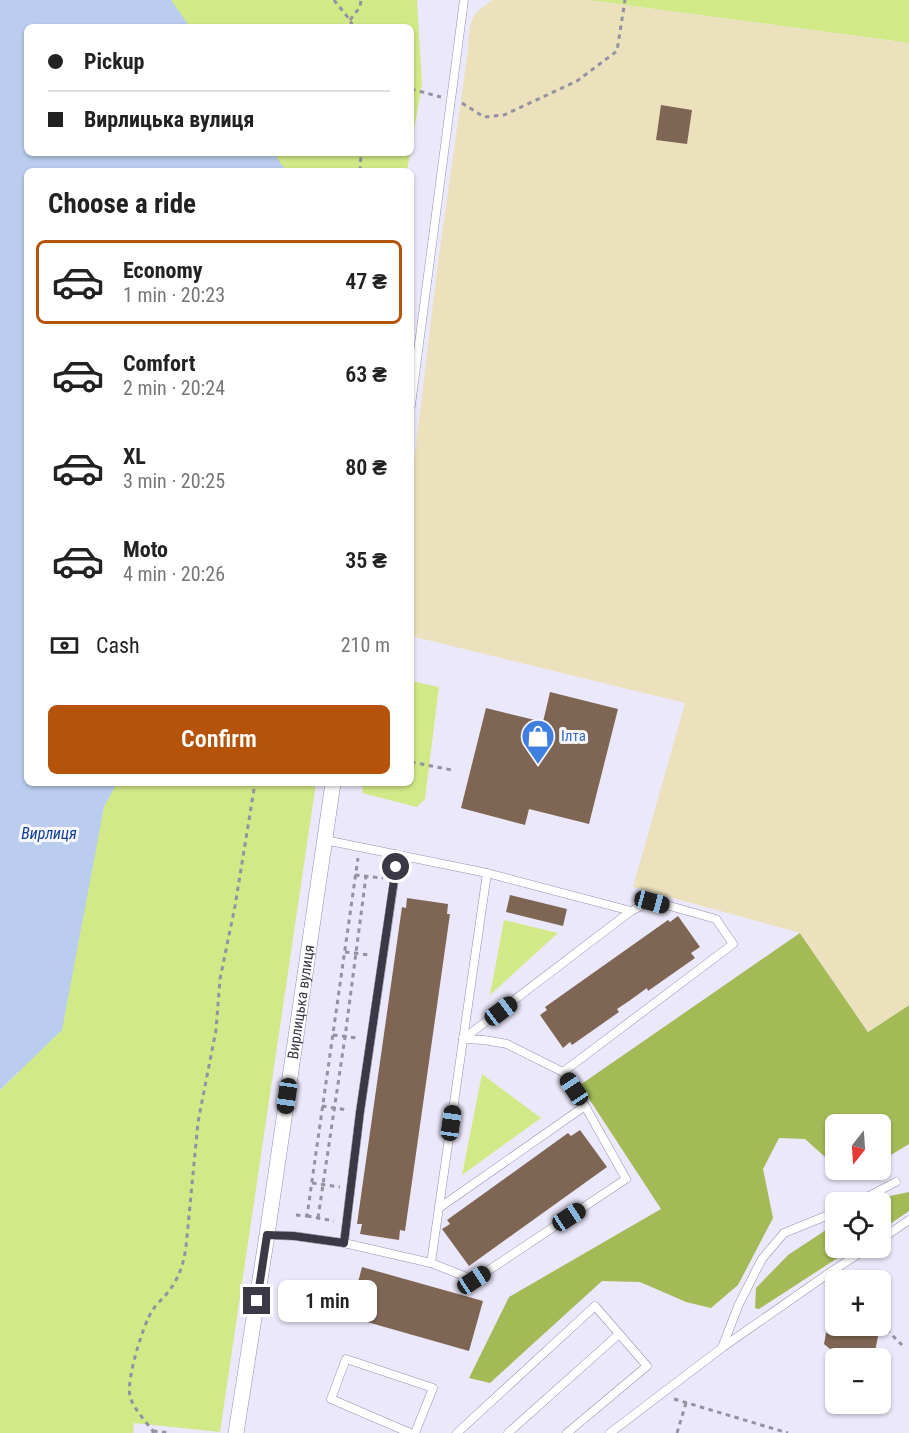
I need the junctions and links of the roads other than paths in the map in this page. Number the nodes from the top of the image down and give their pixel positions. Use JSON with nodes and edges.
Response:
{"nodes":[{"id":1,"x":464,"y":0,"type":"edge"},
{"id":2,"x":414,"y":383,"type":"edge"},
{"id":3,"x":333,"y":786,"type":"edge"},
{"id":4,"x":325,"y":840,"type":"junction"},
{"id":5,"x":398,"y":855,"type":"junction"},
{"id":6,"x":487,"y":873,"type":"junction"},
{"id":7,"x":631,"y":911,"type":"junction"},
{"id":8,"x":463,"y":1039,"type":"junction"},
{"id":9,"x":563,"y":1072,"type":"junction"},
{"id":10,"x":585,"y":1106,"type":"junction"},
{"id":11,"x":896,"y":1182,"type":"dead end"},
{"id":12,"x":876,"y":1192,"type":"edge"},
{"id":13,"x":439,"y":1208,"type":"junction"},
{"id":14,"x":825,"y":1216,"type":"edge"},
{"id":15,"x":909,"y":1220,"type":"edge"},
{"id":16,"x":891,"y":1232,"type":"edge"},
{"id":17,"x":267,"y":1235,"type":"junction"},
{"id":18,"x":344,"y":1243,"type":"junction"},
{"id":19,"x":852,"y":1258,"type":"edge"},
{"id":20,"x":431,"y":1263,"type":"junction"},
{"id":21,"x":619,"y":1334,"type":"junction"},
{"id":22,"x":723,"y":1347,"type":"junction"},
{"id":23,"x":236,"y":1433,"type":"edge"},
{"id":24,"x":410,"y":1433,"type":"edge"},
{"id":25,"x":416,"y":1433,"type":"edge"},
{"id":26,"x":458,"y":1433,"type":"edge"},
{"id":27,"x":508,"y":1433,"type":"edge"},
{"id":28,"x":567,"y":1433,"type":"edge"},
{"id":29,"x":610,"y":1433,"type":"edge"}],
"edges":[{"from":1,"to":2,"type":"lane"},
{"from":3,"to":4,"type":"street","name":"Вирлицька вулиця"},
{"from":4,"to":5,"type":"lane"},
{"from":4,"to":17,"type":"street","name":"Вирлицька вулиця"},
{"from":5,"to":6,"type":"lane"},
{"from":5,"to":18,"type":"lane"},
{"from":6,"to":7,"type":"lane"},
{"from":6,"to":8,"type":"lane"},
{"from":7,"to":8,"type":"lane"},
{"from":7,"to":9,"type":"lane"},
{"from":8,"to":9,"type":"lane"},
{"from":8,"to":13,"type":"lane"},
{"from":9,"to":10,"type":"lane"},
{"from":10,"to":13,"type":"lane"},
{"from":10,"to":20,"type":"lane"},
{"from":11,"to":12,"type":"lane"},
{"from":13,"to":20,"type":"lane"},
{"from":14,"to":22,"type":"lane"},
{"from":15,"to":16,"type":"lane"},
{"from":17,"to":18,"type":"lane"},
{"from":17,"to":23,"type":"street","name":"Вирлицька вулиця"},
{"from":18,"to":20,"type":"lane"},
{"from":19,"to":22,"type":"lane"},
{"from":21,"to":26,"type":"lane"},
{"from":21,"to":27,"type":"lane"},
{"from":21,"to":28,"type":"lane"},
{"from":22,"to":29,"type":"lane"},
{"from":24,"to":25,"type":"lane"}]}
